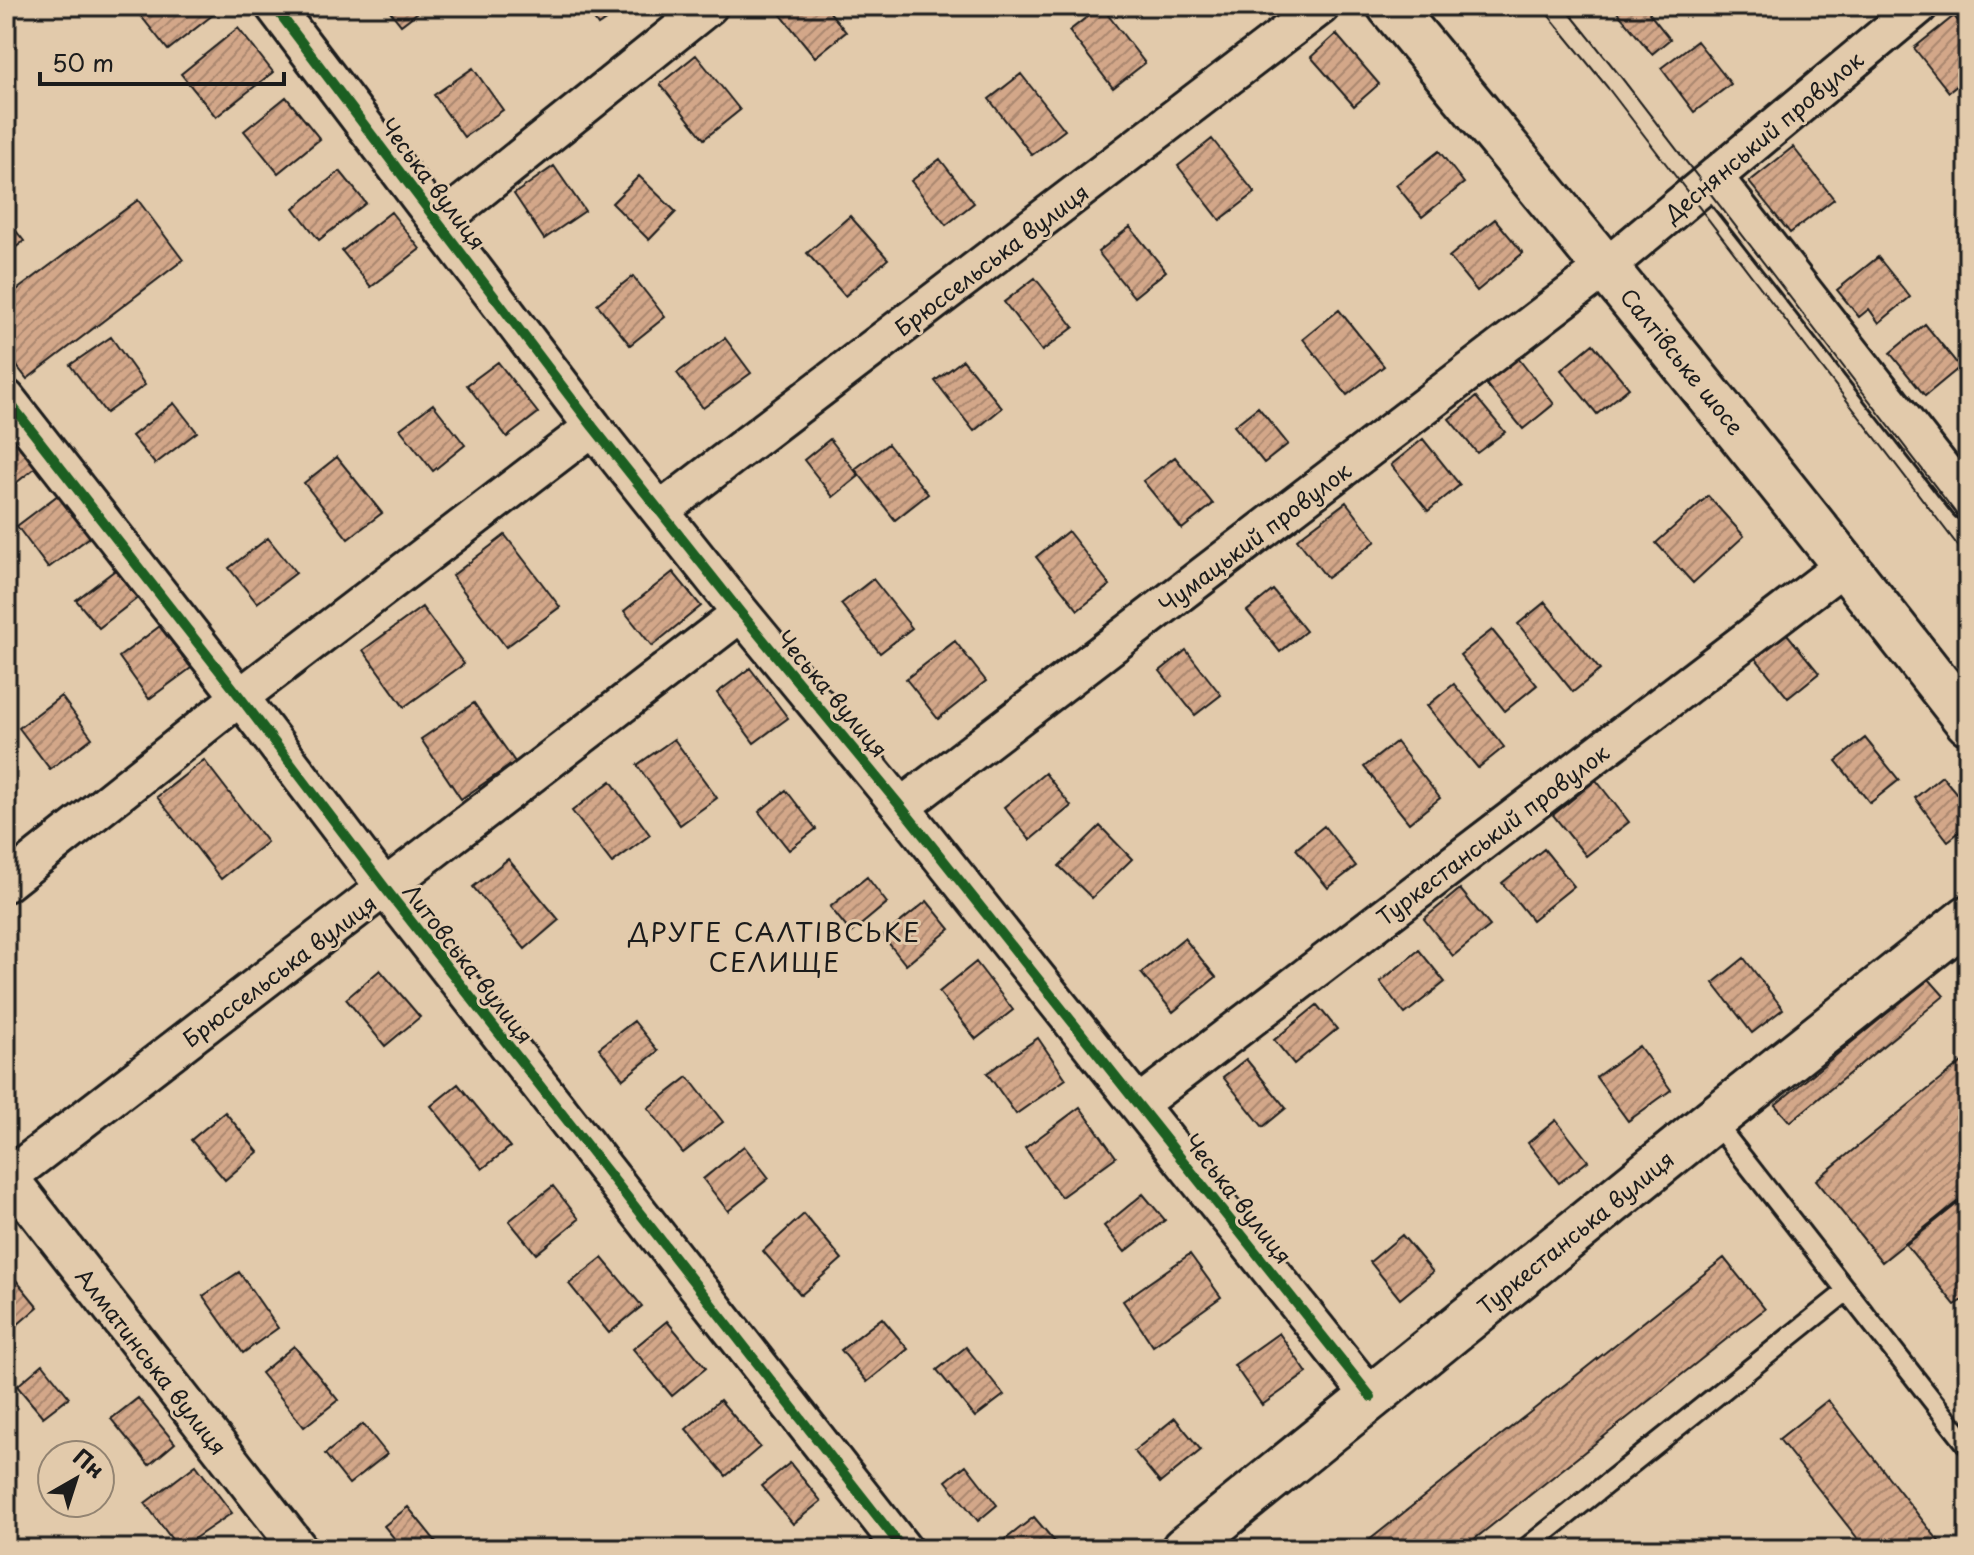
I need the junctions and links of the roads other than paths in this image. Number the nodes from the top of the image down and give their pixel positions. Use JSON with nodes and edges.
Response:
{"nodes":[{"id":1,"x":274,"y":6,"type":"edge"},
{"id":2,"x":709,"y":6,"type":"edge"},
{"id":3,"x":1321,"y":6,"type":"edge"},
{"id":4,"x":1390,"y":6,"type":"edge"},
{"id":5,"x":1919,"y":6,"type":"edge"},
{"id":6,"x":1714,"y":177,"type":"junction"},
{"id":7,"x":439,"y":223,"type":"junction"},
{"id":8,"x":1606,"y":267,"type":"junction"},
{"id":9,"x":6,"y":398,"type":"edge"},
{"id":10,"x":593,"y":427,"type":"junction"},
{"id":11,"x":1962,"y":480,"type":"edge"},
{"id":12,"x":660,"y":511,"type":"junction"},
{"id":13,"x":1846,"y":564,"type":"junction"},
{"id":14,"x":741,"y":613,"type":"junction"},
{"id":15,"x":240,"y":697,"type":"junction"},
{"id":16,"x":1968,"y":722,"type":"edge"},
{"id":17,"x":901,"y":807,"type":"junction"},
{"id":18,"x":6,"y":883,"type":"edge"},
{"id":19,"x":385,"y":888,"type":"junction"},
{"id":20,"x":1968,"y":918,"type":"edge"},
{"id":21,"x":1139,"y":1104,"type":"junction"},
{"id":22,"x":1713,"y":1120,"type":"junction"},
{"id":23,"x":7,"y":1176,"type":"edge"},
{"id":24,"x":1847,"y":1291,"type":"junction"},
{"id":25,"x":1371,"y":1397,"type":"junction"},
{"id":26,"x":1968,"y":1446,"type":"edge"},
{"id":27,"x":299,"y":1549,"type":"edge"},
{"id":28,"x":903,"y":1549,"type":"edge"},
{"id":29,"x":1184,"y":1549,"type":"edge"},
{"id":30,"x":1525,"y":1549,"type":"edge"}],
"edges":[{"from":1,"to":7,"type":"street","name":"Чеська вулиця"},
{"from":2,"to":7,"type":"street"},
{"from":3,"to":12,"type":"street","name":"Брюссельська вулиця"},
{"from":4,"to":8,"type":"street","name":"Салтівське шосе"},
{"from":5,"to":6,"type":"street","name":"Деснянський провулок"},
{"from":6,"to":8,"type":"street","name":"Деснянський провулок"},
{"from":6,"to":11,"type":"street"},
{"from":7,"to":10,"type":"street","name":"Чеська вулиця"},
{"from":8,"to":13,"type":"street","name":"Салтівське шосе"},
{"from":8,"to":17,"type":"street","name":"Чумацький провулок"},
{"from":9,"to":15,"type":"street","name":"Литовська вулиця"},
{"from":10,"to":12,"type":"street","name":"Чеська вулиця"},
{"from":10,"to":15,"type":"street"},
{"from":12,"to":14,"type":"street","name":"Чеська вулиця"},
{"from":13,"to":16,"type":"street","name":"Салтівське шосе"},
{"from":13,"to":21,"type":"street","name":"Туркестанський провулок"},
{"from":14,"to":17,"type":"street","name":"Чеська вулиця"},
{"from":14,"to":19,"type":"street","name":"Брюссельська вулиця"},
{"from":15,"to":18,"type":"street"},
{"from":15,"to":19,"type":"street","name":"Литовська вулиця"},
{"from":17,"to":21,"type":"street","name":"Чеська вулиця"},
{"from":19,"to":23,"type":"street","name":"Брюссельська вулиця"},
{"from":19,"to":28,"type":"street","name":"Литовська вулиця"},
{"from":20,"to":22,"type":"street","name":"Туркестанська вулиця"},
{"from":21,"to":25,"type":"street","name":"Чеська вулиця"},
{"from":22,"to":24,"type":"lane"},
{"from":22,"to":25,"type":"street","name":"Туркестанська вулиця"},
{"from":23,"to":27,"type":"street","name":"Алматинська вулиця"},
{"from":24,"to":26,"type":"lane"},
{"from":24,"to":30,"type":"lane"},
{"from":25,"to":29,"type":"street","name":"Туркестанська вулиця"}]}
